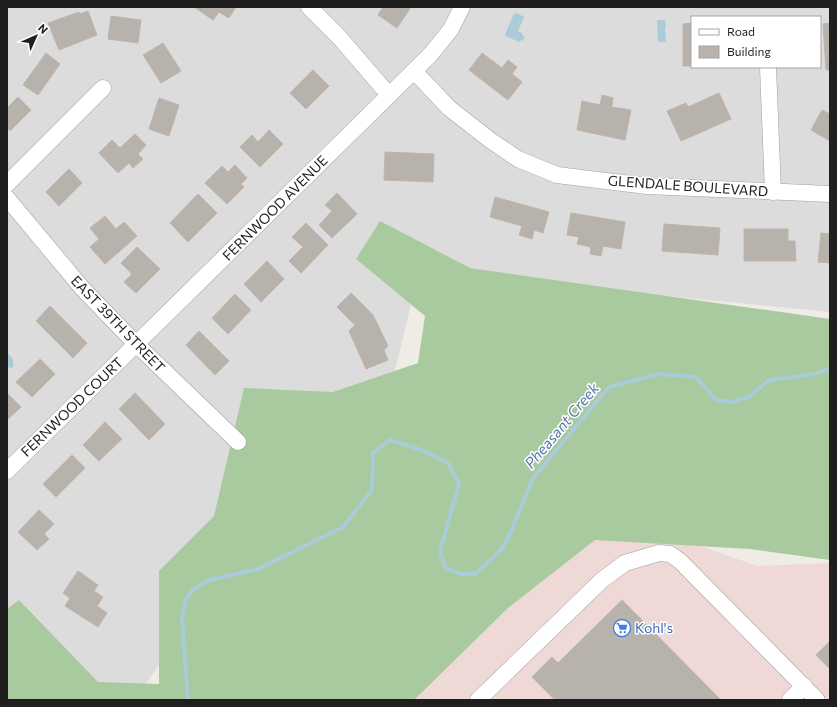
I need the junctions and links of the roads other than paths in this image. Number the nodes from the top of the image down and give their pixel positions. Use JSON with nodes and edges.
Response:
{"nodes":[{"id":1,"x":309,"y":7,"type":"edge"},
{"id":2,"x":462,"y":7,"type":"edge"},
{"id":3,"x":768,"y":68,"type":"edge"},
{"id":4,"x":414,"y":71,"type":"junction"},
{"id":5,"x":103,"y":88,"type":"dead end"},
{"id":6,"x":389,"y":95,"type":"junction"},
{"id":7,"x":7,"y":184,"type":"edge"},
{"id":8,"x":773,"y":192,"type":"junction"},
{"id":9,"x":830,"y":194,"type":"edge"},
{"id":10,"x":7,"y":198,"type":"edge"},
{"id":11,"x":136,"y":344,"type":"junction"},
{"id":12,"x":238,"y":442,"type":"dead end"},
{"id":13,"x":7,"y":471,"type":"edge"},
{"id":14,"x":804,"y":686,"type":"junction"},
{"id":15,"x":478,"y":700,"type":"edge"},
{"id":16,"x":790,"y":700,"type":"edge"},
{"id":17,"x":817,"y":700,"type":"edge"}],
"edges":[{"from":1,"to":6,"type":"street"},
{"from":2,"to":4,"type":"street","name":"FERNWOOD AVENUE"},
{"from":3,"to":8,"type":"street"},
{"from":4,"to":6,"type":"street","name":"FERNWOOD AVENUE"},
{"from":4,"to":8,"type":"street","name":"GLENDALE BOULEVARD"},
{"from":5,"to":7,"type":"street"},
{"from":6,"to":11,"type":"street","name":"FERNWOOD AVENUE"},
{"from":8,"to":9,"type":"street","name":"GLENDALE BOULEVARD"},
{"from":10,"to":11,"type":"street","name":"EAST 39TH STREET"},
{"from":11,"to":12,"type":"street","name":"EAST 39TH STREET"},
{"from":11,"to":13,"type":"street","name":"FERNWOOD COURT"},
{"from":14,"to":15,"type":"street"},
{"from":14,"to":16,"type":"street"},
{"from":14,"to":17,"type":"street"}]}
